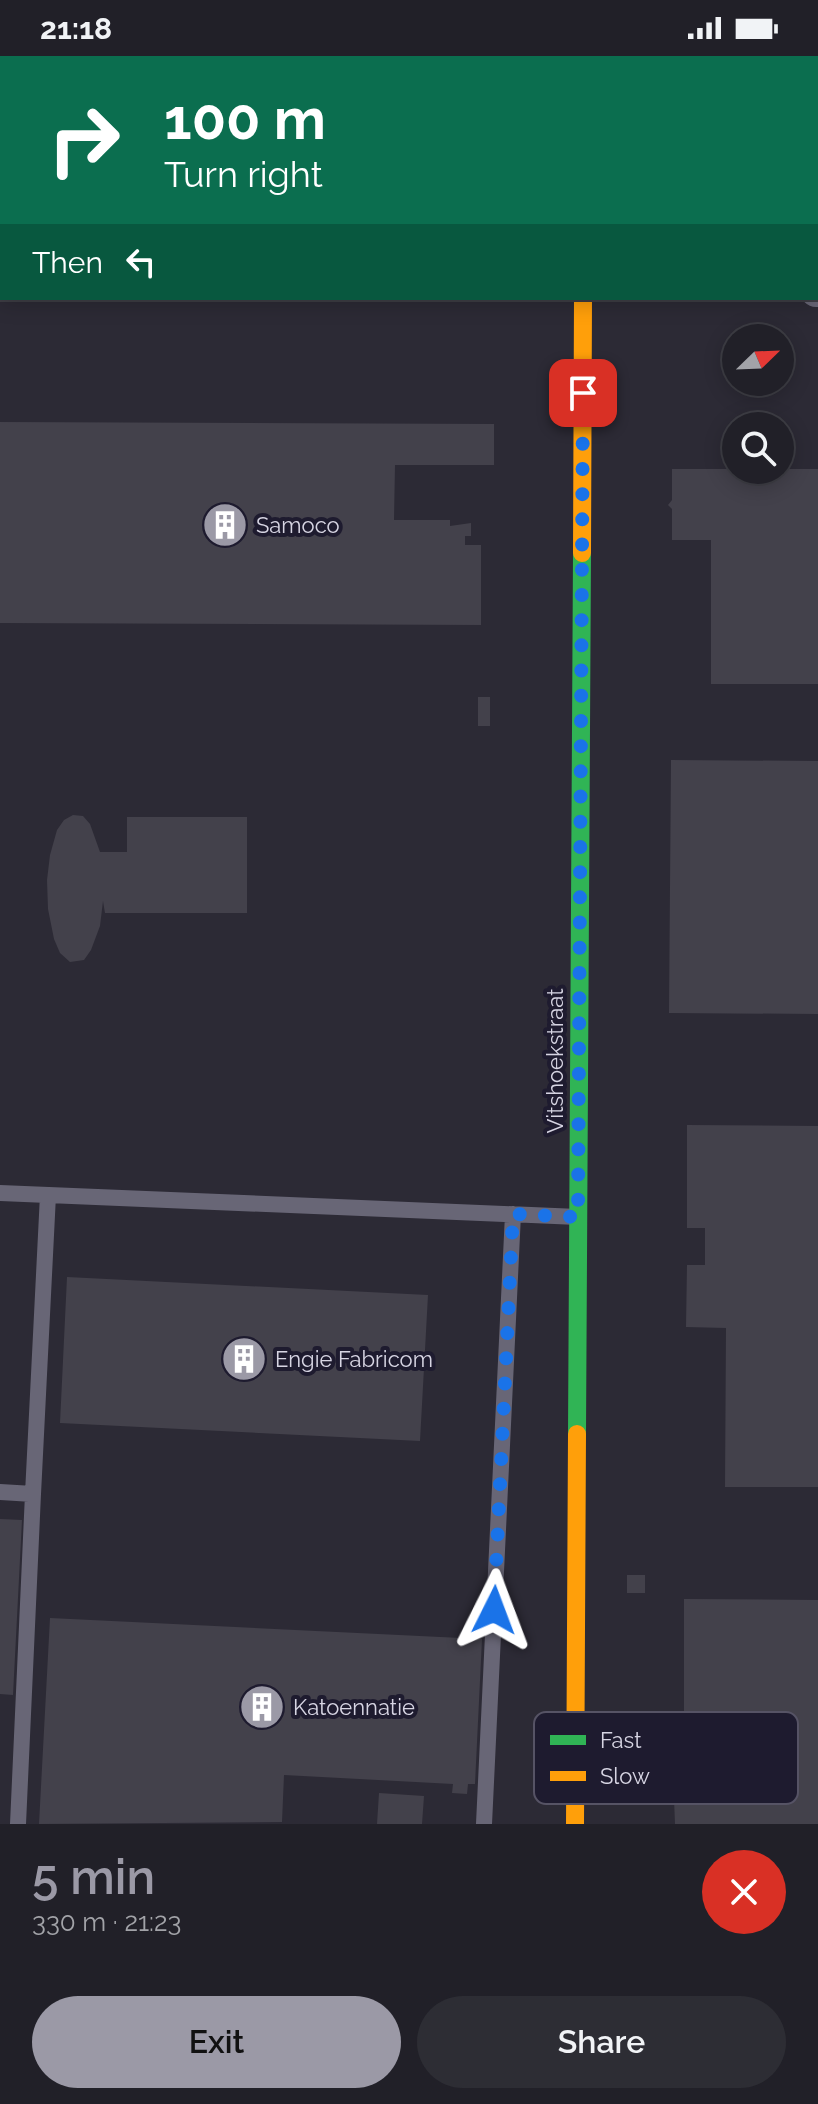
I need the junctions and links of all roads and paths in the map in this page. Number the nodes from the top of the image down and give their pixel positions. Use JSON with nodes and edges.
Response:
{"nodes":[{"id":1,"x":583,"y":300,"type":"edge"},
{"id":2,"x":0,"y":1193,"type":"edge"},
{"id":3,"x":48,"y":1195,"type":"junction"},
{"id":4,"x":513,"y":1214,"type":"junction"},
{"id":5,"x":578,"y":1217,"type":"junction"},
{"id":6,"x":0,"y":1492,"type":"edge"},
{"id":7,"x":33,"y":1494,"type":"junction"},
{"id":8,"x":576,"y":1712,"type":"edge"},
{"id":9,"x":575,"y":1804,"type":"edge"},
{"id":10,"x":18,"y":1824,"type":"edge"},
{"id":11,"x":484,"y":1824,"type":"edge"},
{"id":12,"x":575,"y":1824,"type":"edge"}],
"edges":[{"from":1,"to":5,"type":"street","name":"Vitshoekstraat"},
{"from":2,"to":3,"type":"lane"},
{"from":3,"to":4,"type":"lane"},
{"from":3,"to":7,"type":"lane"},
{"from":4,"to":5,"type":"lane"},
{"from":4,"to":11,"type":"lane"},
{"from":5,"to":8,"type":"street","name":"Vitshoekstraat"},
{"from":6,"to":7,"type":"lane"},
{"from":7,"to":10,"type":"lane"},
{"from":9,"to":12,"type":"street","name":"Vitshoekstraat"}]}
